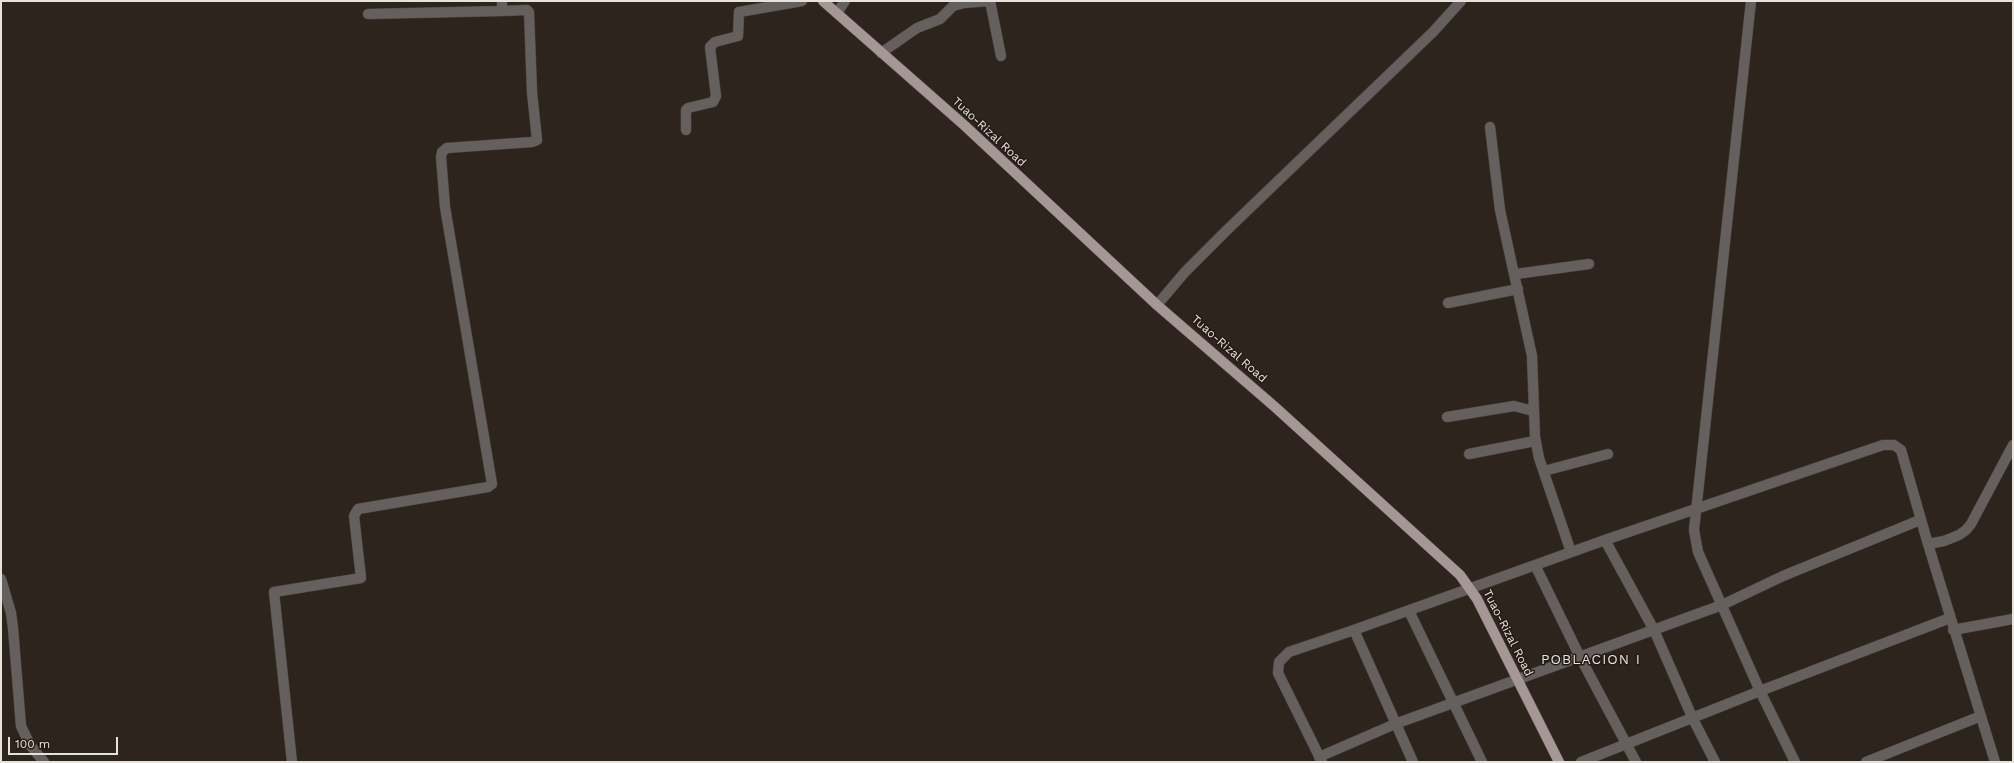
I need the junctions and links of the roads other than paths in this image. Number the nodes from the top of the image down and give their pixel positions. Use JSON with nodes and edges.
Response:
{"nodes":[{"id":1,"x":802,"y":1,"type":"edge"},
{"id":2,"x":823,"y":1,"type":"edge"},
{"id":3,"x":845,"y":1,"type":"edge"},
{"id":4,"x":990,"y":1,"type":"edge"},
{"id":5,"x":1461,"y":1,"type":"edge"},
{"id":6,"x":1751,"y":1,"type":"edge"},
{"id":7,"x":502,"y":6,"type":"edge"},
{"id":8,"x":837,"y":13,"type":"junction"},
{"id":9,"x":368,"y":14,"type":"dead end"},
{"id":10,"x":882,"y":52,"type":"junction"},
{"id":11,"x":1001,"y":56,"type":"dead end"},
{"id":12,"x":1490,"y":127,"type":"dead end"},
{"id":13,"x":686,"y":130,"type":"dead end"},
{"id":14,"x":1589,"y":264,"type":"dead end"},
{"id":15,"x":1516,"y":274,"type":"junction"},
{"id":16,"x":1518,"y":289,"type":"junction"},
{"id":17,"x":1448,"y":303,"type":"dead end"},
{"id":18,"x":1157,"y":305,"type":"junction"},
{"id":19,"x":1533,"y":411,"type":"junction"},
{"id":20,"x":1447,"y":417,"type":"dead end"},
{"id":21,"x":1535,"y":440,"type":"junction"},
{"id":22,"x":2013,"y":445,"type":"edge"},
{"id":23,"x":1469,"y":454,"type":"dead end"},
{"id":24,"x":1608,"y":454,"type":"dead end"},
{"id":25,"x":1544,"y":471,"type":"junction"},
{"id":26,"x":1695,"y":509,"type":"junction"},
{"id":27,"x":1920,"y":520,"type":"junction"},
{"id":28,"x":1605,"y":540,"type":"junction"},
{"id":29,"x":1928,"y":544,"type":"junction"},
{"id":30,"x":1571,"y":552,"type":"junction"},
{"id":31,"x":1535,"y":565,"type":"junction"},
{"id":32,"x":1,"y":579,"type":"edge"},
{"id":33,"x":1470,"y":588,"type":"junction"},
{"id":34,"x":1722,"y":605,"type":"junction"},
{"id":35,"x":1409,"y":610,"type":"junction"},
{"id":36,"x":1950,"y":618,"type":"junction"},
{"id":37,"x":2013,"y":619,"type":"edge"},
{"id":38,"x":1354,"y":630,"type":"junction"},
{"id":39,"x":1654,"y":630,"type":"junction"},
{"id":40,"x":1954,"y":630,"type":"junction"},
{"id":41,"x":1580,"y":656,"type":"junction"},
{"id":42,"x":1517,"y":680,"type":"junction"},
{"id":43,"x":1760,"y":691,"type":"junction"},
{"id":44,"x":1453,"y":704,"type":"junction"},
{"id":45,"x":1981,"y":716,"type":"junction"},
{"id":46,"x":1693,"y":719,"type":"junction"},
{"id":47,"x":1395,"y":724,"type":"junction"},
{"id":48,"x":1627,"y":745,"type":"junction"},
{"id":49,"x":1320,"y":759,"type":"edge"},
{"id":50,"x":44,"y":762,"type":"edge"},
{"id":51,"x":292,"y":762,"type":"edge"},
{"id":52,"x":1413,"y":762,"type":"edge"},
{"id":53,"x":1482,"y":762,"type":"edge"},
{"id":54,"x":1559,"y":762,"type":"edge"},
{"id":55,"x":1581,"y":762,"type":"edge"},
{"id":56,"x":1636,"y":762,"type":"edge"},
{"id":57,"x":1716,"y":762,"type":"edge"},
{"id":58,"x":1795,"y":762,"type":"edge"},
{"id":59,"x":1866,"y":762,"type":"edge"},
{"id":60,"x":1995,"y":762,"type":"edge"}],
"edges":[{"from":1,"to":13,"type":"street"},
{"from":2,"to":8,"type":"main road","name":"Tuao-Rizal Road"},
{"from":3,"to":8,"type":"street"},
{"from":4,"to":10,"type":"street"},
{"from":4,"to":11,"type":"street"},
{"from":5,"to":18,"type":"street"},
{"from":6,"to":26,"type":"street"},
{"from":7,"to":9,"type":"street"},
{"from":7,"to":51,"type":"street"},
{"from":8,"to":10,"type":"main road","name":"Tuao-Rizal Road"},
{"from":10,"to":18,"type":"main road","name":"Tuao-Rizal Road"},
{"from":12,"to":15,"type":"street"},
{"from":14,"to":15,"type":"street"},
{"from":15,"to":16,"type":"street"},
{"from":16,"to":17,"type":"street"},
{"from":16,"to":19,"type":"street"},
{"from":18,"to":33,"type":"main road","name":"Tuao-Rizal Road"},
{"from":19,"to":20,"type":"street"},
{"from":19,"to":21,"type":"street"},
{"from":21,"to":23,"type":"street"},
{"from":21,"to":25,"type":"street"},
{"from":22,"to":29,"type":"street"},
{"from":24,"to":25,"type":"street"},
{"from":25,"to":30,"type":"street"},
{"from":26,"to":27,"type":"street"},
{"from":26,"to":28,"type":"street"},
{"from":26,"to":34,"type":"street"},
{"from":27,"to":29,"type":"street"},
{"from":27,"to":34,"type":"street"},
{"from":28,"to":30,"type":"street"},
{"from":28,"to":39,"type":"street"},
{"from":29,"to":36,"type":"street"},
{"from":30,"to":31,"type":"street"},
{"from":31,"to":33,"type":"street"},
{"from":31,"to":41,"type":"street"},
{"from":32,"to":50,"type":"street"},
{"from":33,"to":35,"type":"street"},
{"from":33,"to":42,"type":"main road","name":"Tuao-Rizal Road"},
{"from":34,"to":39,"type":"street"},
{"from":34,"to":43,"type":"street"},
{"from":35,"to":38,"type":"street"},
{"from":35,"to":44,"type":"street"},
{"from":36,"to":40,"type":"street"},
{"from":36,"to":43,"type":"street"},
{"from":37,"to":40,"type":"street"},
{"from":38,"to":47,"type":"street"},
{"from":38,"to":49,"type":"street"},
{"from":39,"to":41,"type":"street"},
{"from":39,"to":46,"type":"street"},
{"from":40,"to":45,"type":"street"},
{"from":41,"to":42,"type":"street"},
{"from":41,"to":48,"type":"street"},
{"from":42,"to":44,"type":"street"},
{"from":42,"to":54,"type":"main road","name":"Tuao-Rizal Road"},
{"from":43,"to":46,"type":"street"},
{"from":43,"to":58,"type":"street"},
{"from":44,"to":47,"type":"street"},
{"from":44,"to":53,"type":"street"},
{"from":45,"to":59,"type":"street"},
{"from":45,"to":60,"type":"street"},
{"from":46,"to":48,"type":"street"},
{"from":46,"to":57,"type":"street"},
{"from":47,"to":49,"type":"street"},
{"from":47,"to":52,"type":"street"},
{"from":48,"to":55,"type":"street"},
{"from":48,"to":56,"type":"street"}]}
